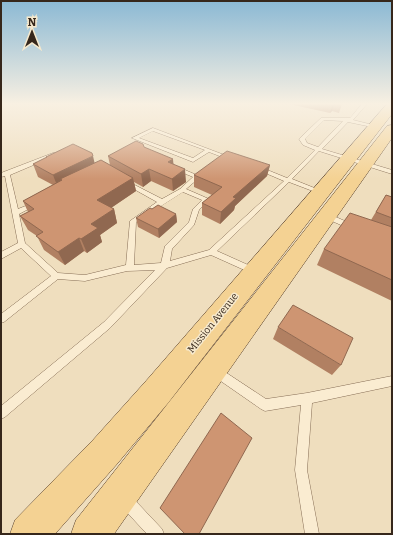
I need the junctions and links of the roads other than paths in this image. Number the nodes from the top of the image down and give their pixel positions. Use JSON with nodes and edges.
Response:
{"nodes":[{"id":1,"x":313,"y":129,"type":"edge"},
{"id":2,"x":338,"y":129,"type":"edge"},
{"id":3,"x":382,"y":129,"type":"edge"},
{"id":4,"x":318,"y":149,"type":"junction"},
{"id":5,"x":209,"y":150,"type":"junction"},
{"id":6,"x":61,"y":151,"type":"edge"},
{"id":7,"x":239,"y":161,"type":"edge"},
{"id":8,"x":357,"y":161,"type":"junction"},
{"id":9,"x":169,"y":165,"type":"edge"},
{"id":10,"x":253,"y":167,"type":"edge"},
{"id":11,"x":392,"y":172,"type":"edge"},
{"id":12,"x":4,"y":174,"type":"edge"},
{"id":13,"x":121,"y":179,"type":"edge"},
{"id":14,"x":288,"y":180,"type":"junction"},
{"id":15,"x":182,"y":190,"type":"junction"},
{"id":16,"x":42,"y":200,"type":"edge"},
{"id":17,"x":162,"y":202,"type":"junction"},
{"id":18,"x":324,"y":204,"type":"junction"},
{"id":19,"x":16,"y":213,"type":"junction"},
{"id":20,"x":361,"y":230,"type":"edge"},
{"id":21,"x":22,"y":244,"type":"junction"},
{"id":22,"x":212,"y":252,"type":"junction"},
{"id":23,"x":1,"y":256,"type":"edge"},
{"id":24,"x":165,"y":265,"type":"junction"},
{"id":25,"x":130,"y":268,"type":"junction"},
{"id":26,"x":255,"y":271,"type":"junction"},
{"id":27,"x":56,"y":276,"type":"junction"},
{"id":28,"x":1,"y":319,"type":"edge"},
{"id":29,"x":214,"y":369,"type":"junction"},
{"id":30,"x":392,"y":381,"type":"edge"},
{"id":31,"x":307,"y":399,"type":"junction"},
{"id":32,"x":1,"y":413,"type":"edge"},
{"id":33,"x":120,"y":495,"type":"junction"},
{"id":34,"x":29,"y":534,"type":"edge"},
{"id":35,"x":90,"y":534,"type":"edge"},
{"id":36,"x":157,"y":534,"type":"edge"},
{"id":37,"x":312,"y":534,"type":"edge"}],
"edges":[{"from":1,"to":4,"type":"lane"},
{"from":2,"to":4,"type":"lane"},
{"from":3,"to":8,"type":"main road","name":"Mission Avenue"},
{"from":4,"to":8,"type":"lane"},
{"from":4,"to":14,"type":"lane"},
{"from":5,"to":5,"type":"lane"},
{"from":5,"to":7,"type":"lane"},
{"from":6,"to":12,"type":"lane"},
{"from":8,"to":11,"type":"lane"},
{"from":8,"to":18,"type":"main road","name":"Mission Avenue"},
{"from":9,"to":15,"type":"lane"},
{"from":10,"to":14,"type":"lane"},
{"from":12,"to":19,"type":"lane"},
{"from":13,"to":17,"type":"lane"},
{"from":14,"to":18,"type":"lane"},
{"from":14,"to":22,"type":"lane"},
{"from":15,"to":17,"type":"lane"},
{"from":15,"to":24,"type":"lane"},
{"from":16,"to":19,"type":"lane"},
{"from":17,"to":25,"type":"lane"},
{"from":18,"to":20,"type":"lane"},
{"from":18,"to":26,"type":"main road","name":"Mission Avenue"},
{"from":18,"to":29,"type":"main road","name":"Mission Avenue"},
{"from":19,"to":21,"type":"lane"},
{"from":21,"to":23,"type":"lane"},
{"from":21,"to":27,"type":"lane"},
{"from":22,"to":24,"type":"lane"},
{"from":22,"to":26,"type":"lane"},
{"from":24,"to":25,"type":"lane"},
{"from":24,"to":32,"type":"lane"},
{"from":25,"to":27,"type":"lane"},
{"from":26,"to":34,"type":"main road","name":"Mission Avenue"},
{"from":27,"to":28,"type":"lane"},
{"from":29,"to":31,"type":"lane"},
{"from":29,"to":33,"type":"main road","name":"Mission Avenue"},
{"from":30,"to":31,"type":"lane"},
{"from":31,"to":37,"type":"lane"},
{"from":33,"to":35,"type":"main road","name":"Mission Avenue"},
{"from":33,"to":36,"type":"lane"}]}
